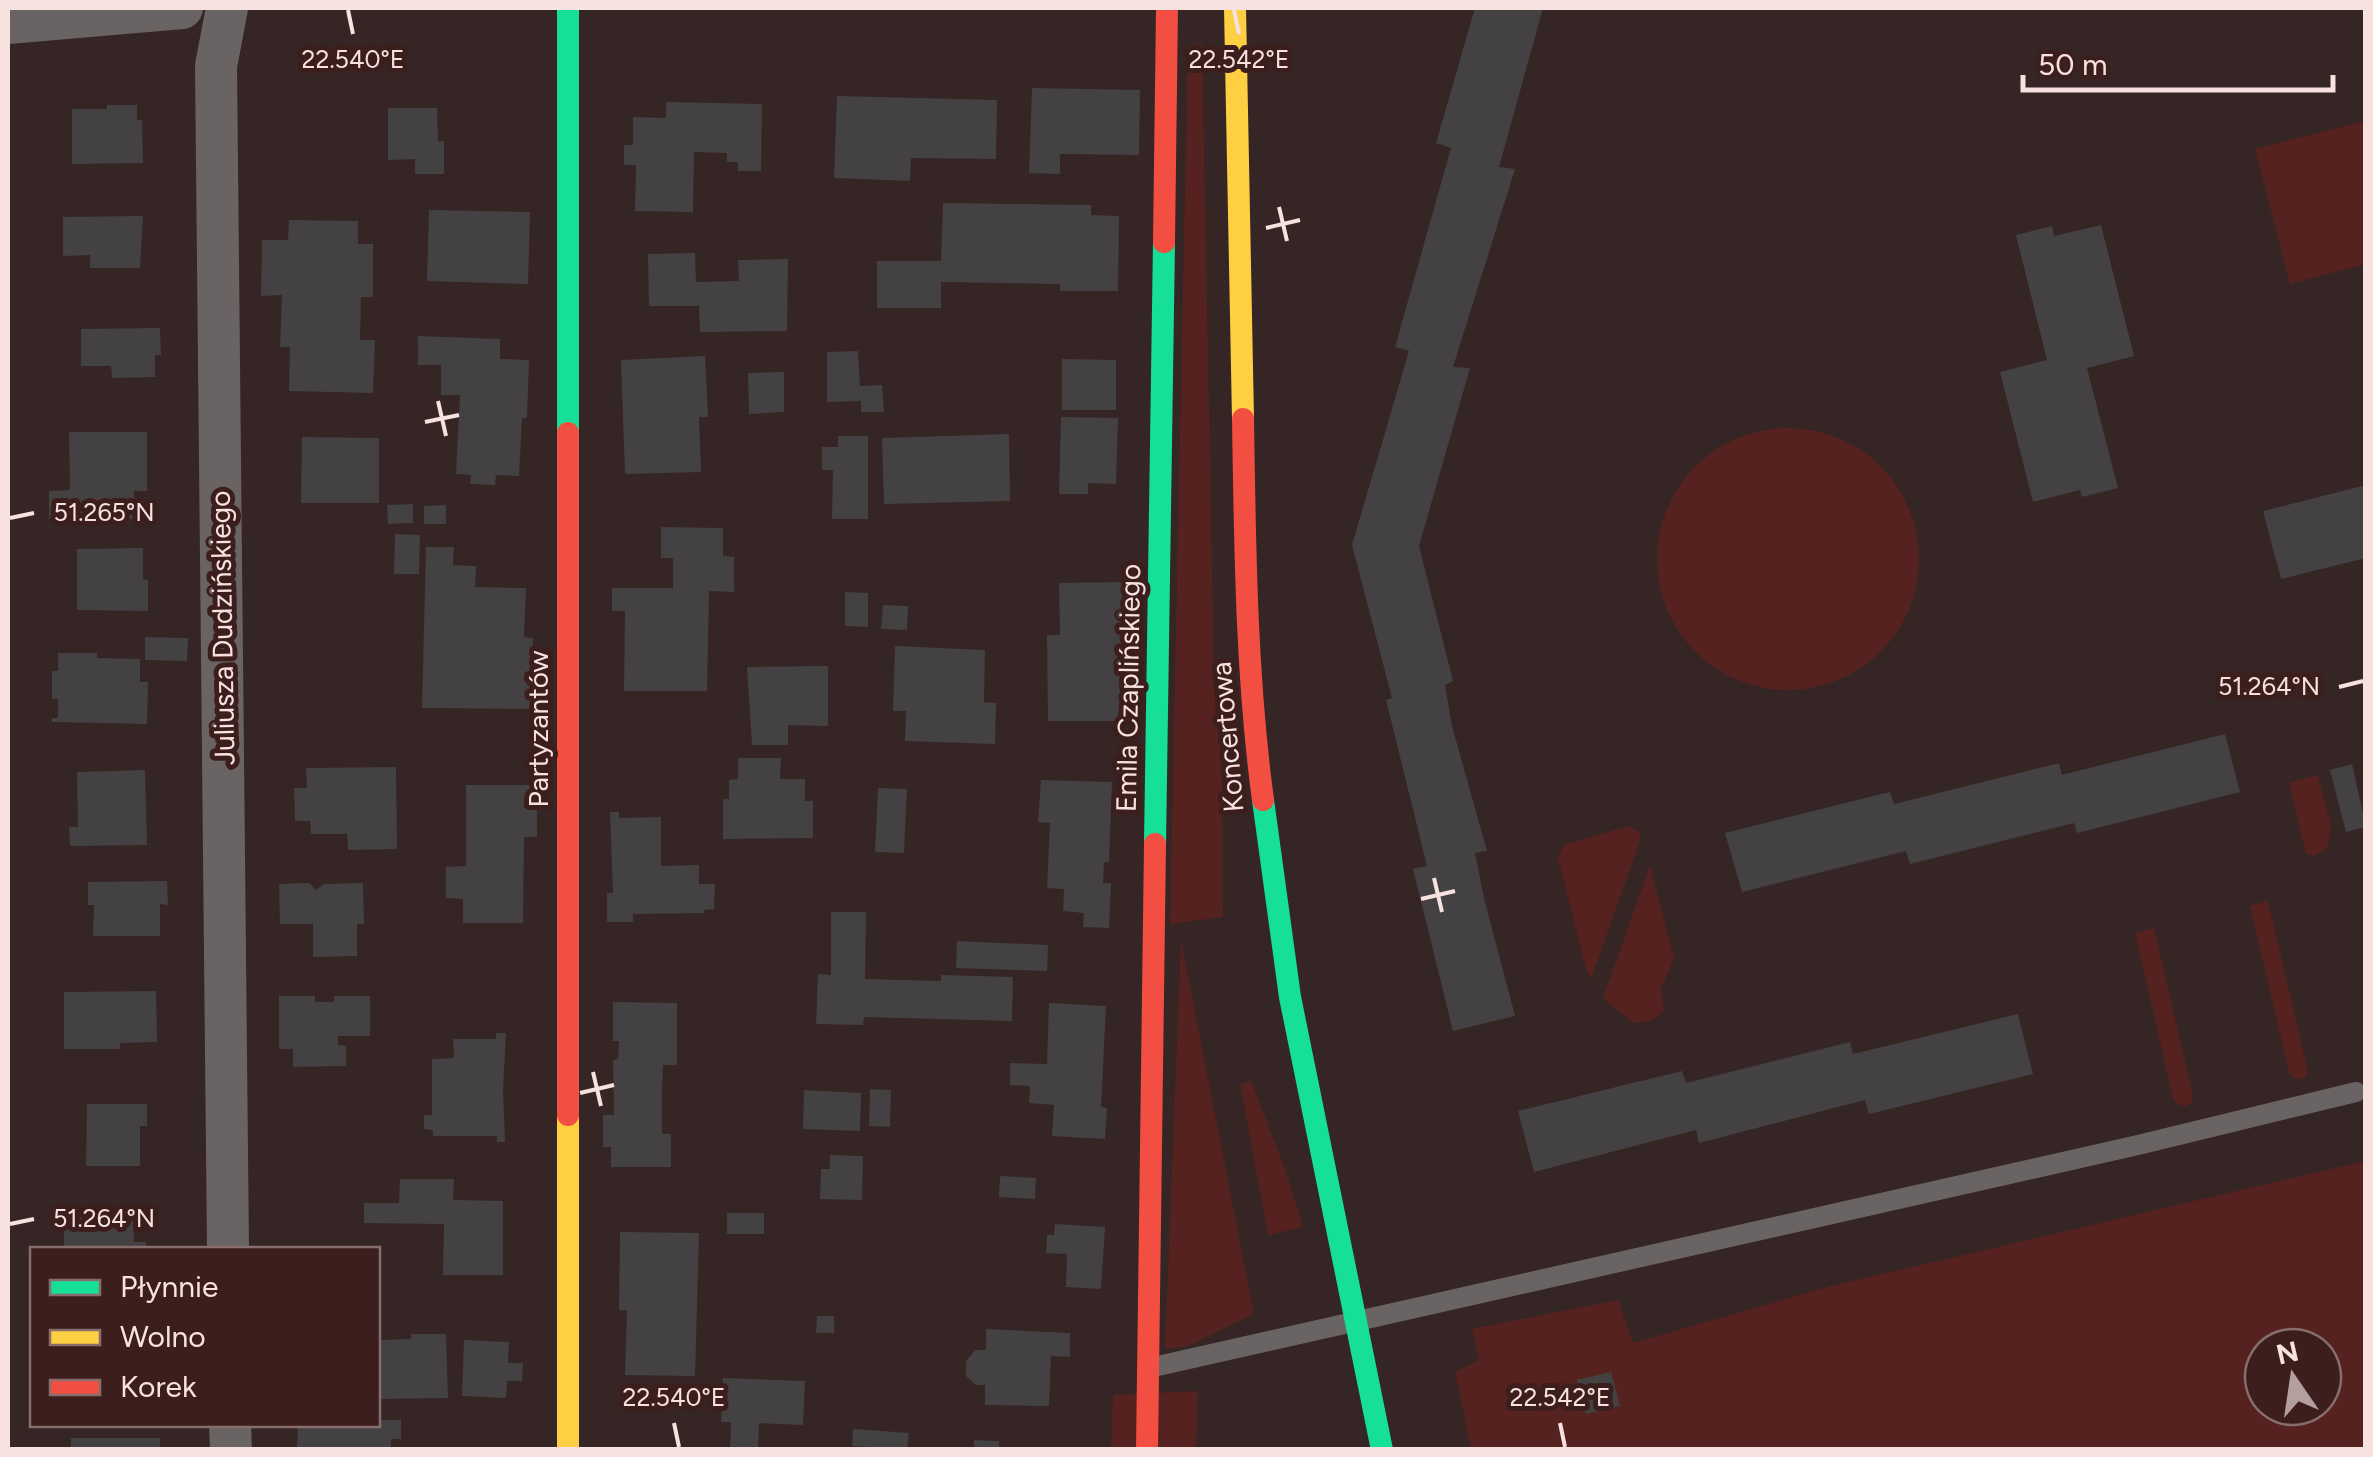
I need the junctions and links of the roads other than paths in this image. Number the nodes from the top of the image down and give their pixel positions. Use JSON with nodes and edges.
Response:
{"nodes":[{"id":1,"x":182,"y":8,"type":"edge"},
{"id":2,"x":227,"y":8,"type":"edge"},
{"id":3,"x":568,"y":8,"type":"edge"},
{"id":4,"x":1168,"y":8,"type":"edge"},
{"id":5,"x":1236,"y":8,"type":"edge"},
{"id":6,"x":8,"y":23,"type":"edge"},
{"id":7,"x":2356,"y":1092,"type":"dead end"},
{"id":8,"x":228,"y":1247,"type":"edge"},
{"id":9,"x":1356,"y":1322,"type":"junction"},
{"id":10,"x":1147,"y":1368,"type":"junction"},
{"id":11,"x":568,"y":1450,"type":"edge"},
{"id":12,"x":1147,"y":1450,"type":"edge"},
{"id":13,"x":1382,"y":1450,"type":"edge"}],
"edges":[{"from":1,"to":6,"type":"street"},
{"from":2,"to":8,"type":"street","name":"Juliusza Dudzińskiego"},
{"from":3,"to":11,"type":"street","name":"Partyzantów"},
{"from":4,"to":10,"type":"street","name":"Emila Czaplińskiego"},
{"from":5,"to":9,"type":"street","name":"Koncertowa"},
{"from":7,"to":9,"type":"lane"},
{"from":9,"to":10,"type":"lane"},
{"from":9,"to":13,"type":"street","name":"Koncertowa"},
{"from":10,"to":12,"type":"street","name":"Emila Czaplińskiego"}]}
